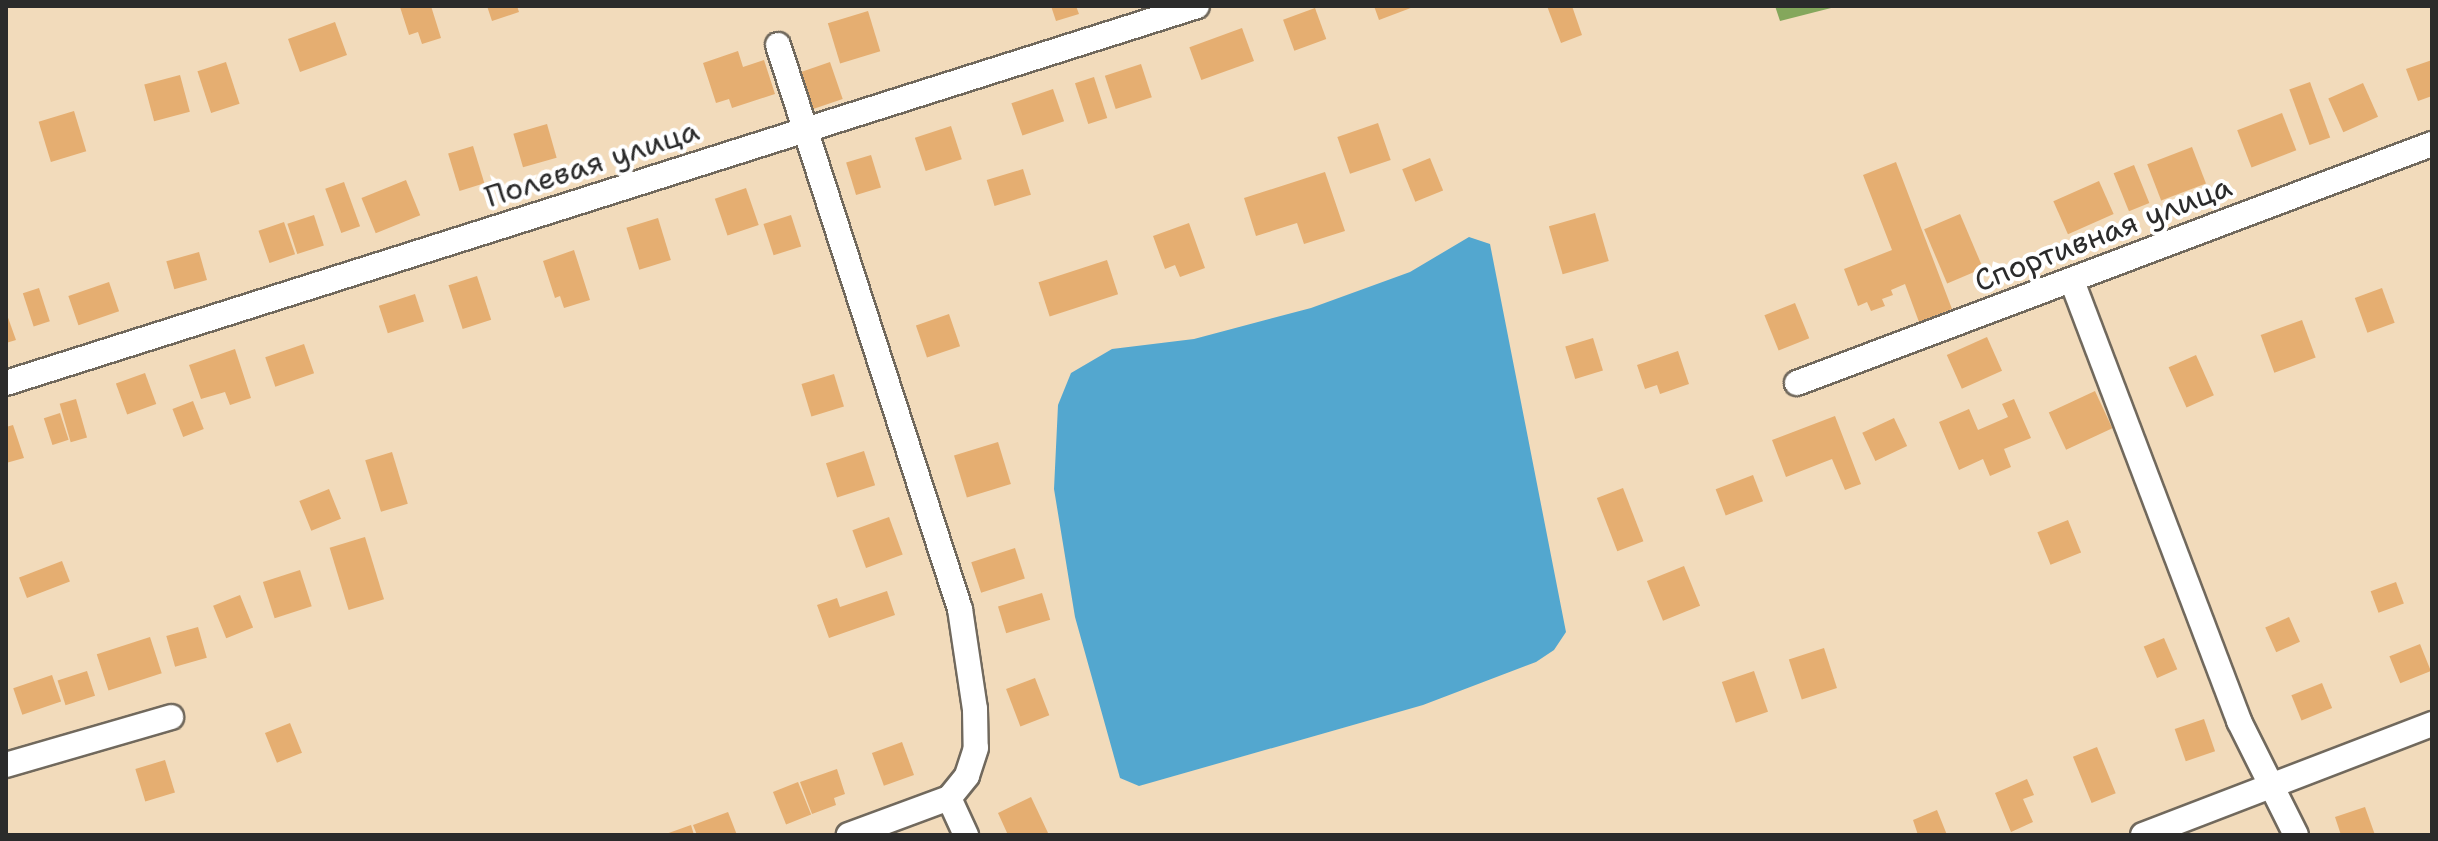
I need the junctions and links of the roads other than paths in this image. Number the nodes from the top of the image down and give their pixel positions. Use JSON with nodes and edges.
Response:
{"nodes":[{"id":1,"x":1197,"y":6,"type":"edge"},
{"id":2,"x":778,"y":45,"type":"dead end"},
{"id":3,"x":804,"y":130,"type":"junction"},
{"id":4,"x":2432,"y":144,"type":"edge"},
{"id":5,"x":2072,"y":281,"type":"junction"},
{"id":6,"x":6,"y":383,"type":"edge"},
{"id":7,"x":1797,"y":383,"type":"dead end"},
{"id":8,"x":171,"y":717,"type":"dead end"},
{"id":9,"x":2432,"y":724,"type":"edge"},
{"id":10,"x":6,"y":765,"type":"edge"},
{"id":11,"x":2272,"y":787,"type":"junction"},
{"id":12,"x":949,"y":798,"type":"junction"},
{"id":13,"x":849,"y":835,"type":"edge"},
{"id":14,"x":966,"y":835,"type":"edge"},
{"id":15,"x":2143,"y":835,"type":"edge"},
{"id":16,"x":2296,"y":835,"type":"edge"}],
"edges":[{"from":1,"to":3,"type":"street","name":"Полевая улица"},
{"from":2,"to":3,"type":"street"},
{"from":3,"to":6,"type":"street","name":"Полевая улица"},
{"from":3,"to":12,"type":"street"},
{"from":4,"to":5,"type":"street","name":"Спортивная улица"},
{"from":5,"to":7,"type":"street","name":"Спортивная улица"},
{"from":5,"to":11,"type":"street"},
{"from":8,"to":10,"type":"street"},
{"from":9,"to":11,"type":"street"},
{"from":11,"to":15,"type":"street"},
{"from":11,"to":16,"type":"street"},
{"from":12,"to":13,"type":"street"},
{"from":12,"to":14,"type":"street"}]}
